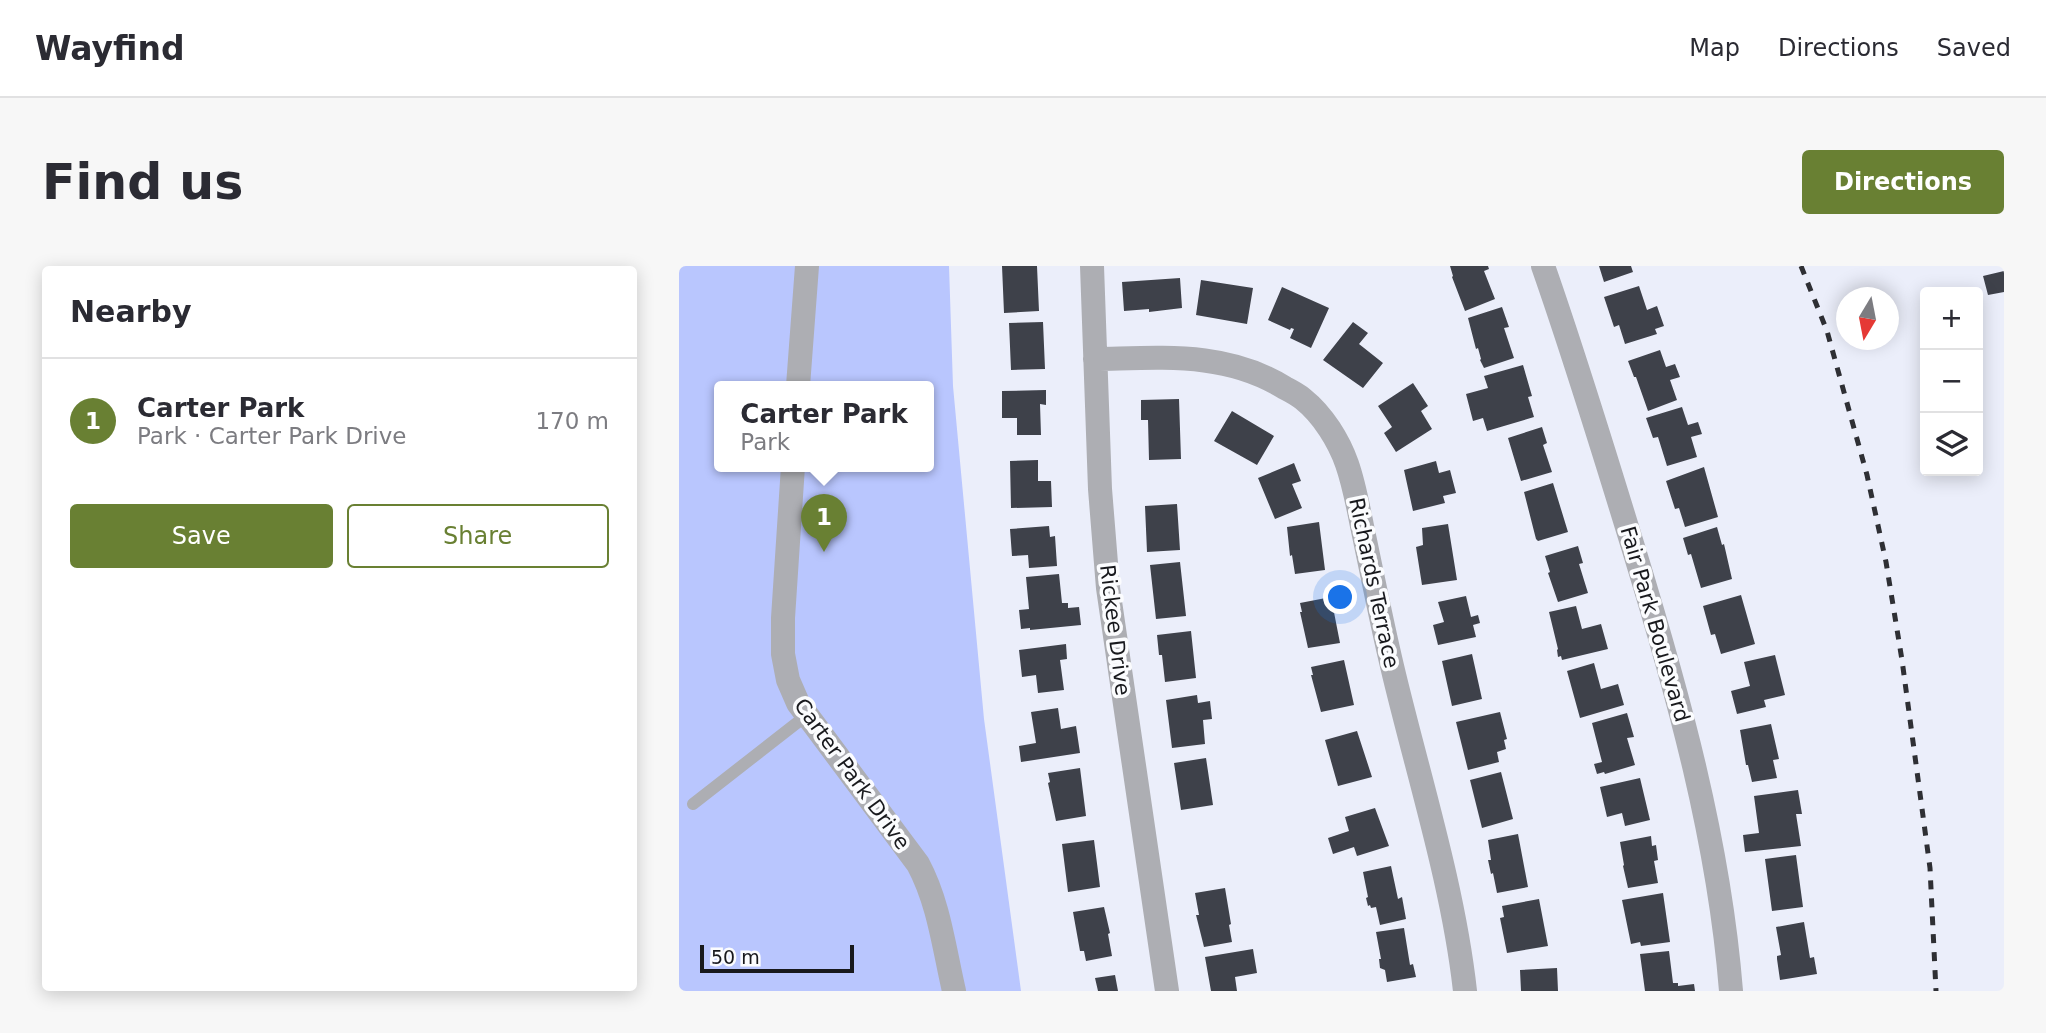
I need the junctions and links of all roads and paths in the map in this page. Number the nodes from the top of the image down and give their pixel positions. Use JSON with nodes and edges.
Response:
{"nodes":[{"id":1,"x":807,"y":266,"type":"edge"},
{"id":2,"x":1092,"y":266,"type":"edge"},
{"id":3,"x":1543,"y":266,"type":"edge"},
{"id":4,"x":1095,"y":359,"type":"junction"},
{"id":5,"x":799,"y":381,"type":"edge"},
{"id":6,"x":793,"y":472,"type":"edge"},
{"id":7,"x":807,"y":715,"type":"junction"},
{"id":8,"x":693,"y":804,"type":"dead end"},
{"id":9,"x":954,"y":991,"type":"edge"},
{"id":10,"x":1167,"y":991,"type":"edge"},
{"id":11,"x":1465,"y":991,"type":"edge"},
{"id":12,"x":1731,"y":991,"type":"edge"}],
"edges":[{"from":1,"to":5,"type":"street"},
{"from":2,"to":4,"type":"street","name":"Rickee Drive"},
{"from":3,"to":12,"type":"street","name":"Fair Park Boulevard"},
{"from":4,"to":10,"type":"street","name":"Rickee Drive"},
{"from":4,"to":11,"type":"street","name":"Richards Terrace"},
{"from":6,"to":7,"type":"street","name":"Carter Park Drive"},
{"from":7,"to":8,"type":"lane"},
{"from":7,"to":9,"type":"street","name":"Carter Park Drive"}]}
